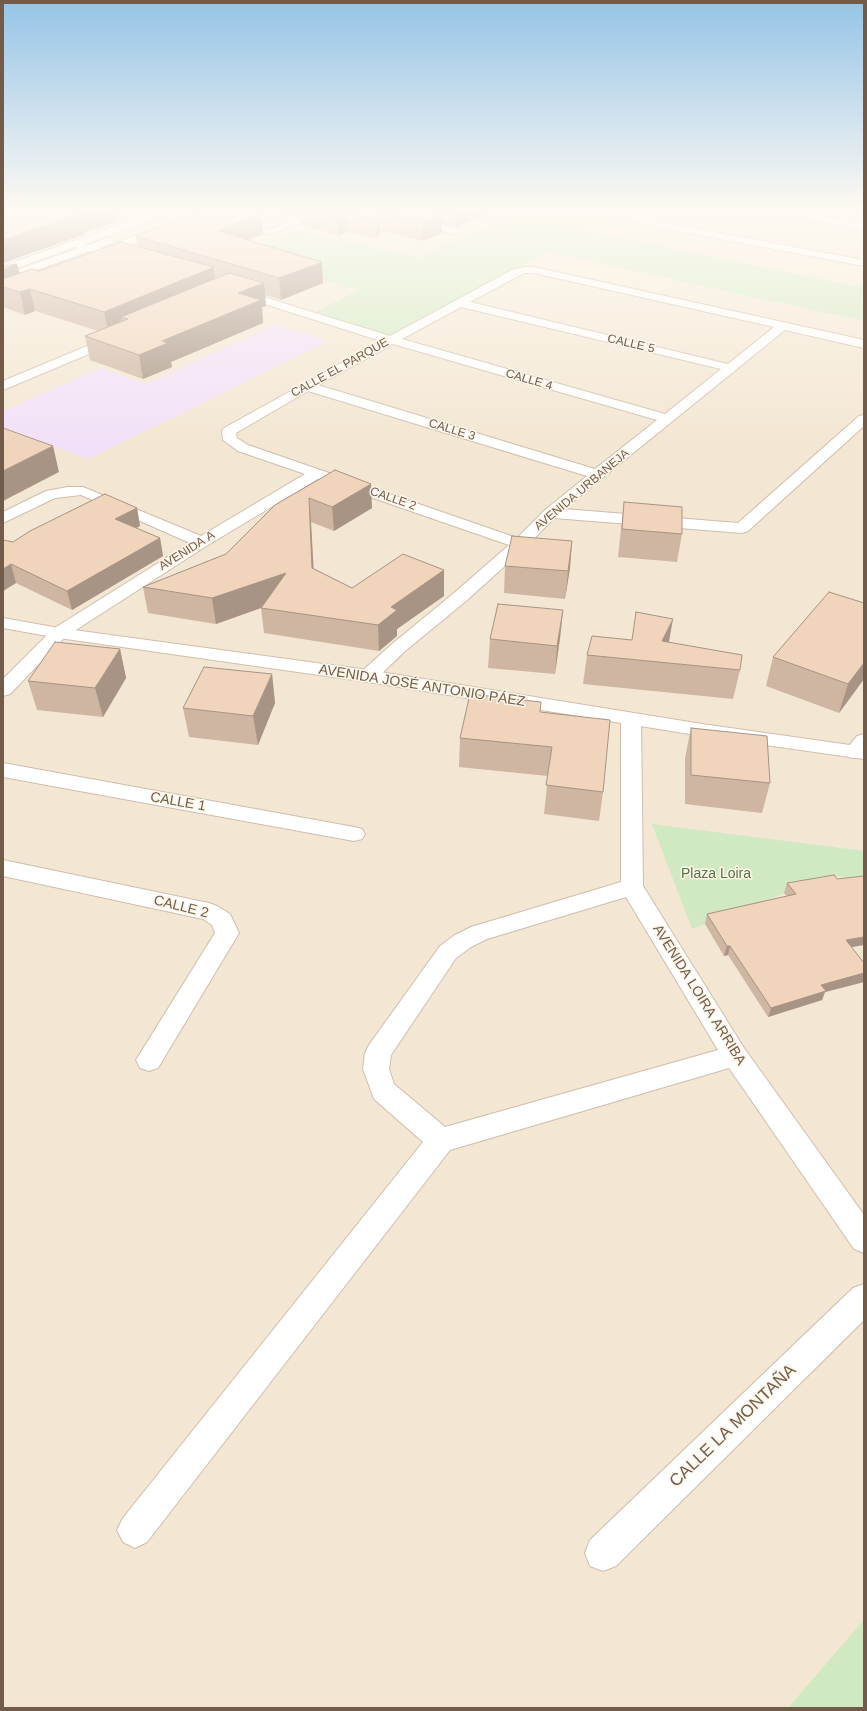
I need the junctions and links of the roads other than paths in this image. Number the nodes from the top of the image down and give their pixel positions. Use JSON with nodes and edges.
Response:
{"nodes":[{"id":1,"x":486,"y":289,"type":"edge"},
{"id":2,"x":618,"y":289,"type":"edge"},
{"id":3,"x":226,"y":290,"type":"edge"},
{"id":4,"x":460,"y":303,"type":"junction"},
{"id":5,"x":784,"y":326,"type":"junction"},
{"id":6,"x":128,"y":333,"type":"edge"},
{"id":7,"x":391,"y":340,"type":"junction"},
{"id":8,"x":864,"y":344,"type":"edge"},
{"id":9,"x":731,"y":368,"type":"junction"},
{"id":10,"x":3,"y":386,"type":"edge"},
{"id":11,"x":307,"y":386,"type":"junction"},
{"id":12,"x":864,"y":418,"type":"edge"},
{"id":13,"x":667,"y":420,"type":"junction"},
{"id":14,"x":229,"y":431,"type":"joint"},
{"id":15,"x":317,"y":473,"type":"junction"},
{"id":16,"x":598,"y":475,"type":"junction"},
{"id":17,"x":550,"y":513,"type":"junction"},
{"id":18,"x":3,"y":518,"type":"edge"},
{"id":19,"x":202,"y":542,"type":"junction"},
{"id":20,"x":520,"y":544,"type":"junction"},
{"id":21,"x":3,"y":623,"type":"edge"},
{"id":22,"x":59,"y":633,"type":"junction"},
{"id":23,"x":368,"y":676,"type":"junction"},
{"id":24,"x":3,"y":690,"type":"edge"},
{"id":25,"x":630,"y":719,"type":"junction"},
{"id":26,"x":861,"y":748,"type":"edge"},
{"id":27,"x":3,"y":770,"type":"edge"},
{"id":28,"x":354,"y":834,"type":"dead end"},
{"id":29,"x":3,"y":868,"type":"edge"},
{"id":30,"x":632,"y":887,"type":"junction"},
{"id":31,"x":735,"y":1056,"type":"junction"},
{"id":32,"x":149,"y":1060,"type":"dead end"},
{"id":33,"x":440,"y":1140,"type":"junction"},
{"id":34,"x":864,"y":1239,"type":"edge"},
{"id":35,"x":864,"y":1299,"type":"edge"},
{"id":36,"x":134,"y":1530,"type":"dead end"},
{"id":37,"x":603,"y":1553,"type":"dead end"}],
"edges":[{"from":1,"to":4,"type":"street","name":"CALLE EL PARQUE"},
{"from":2,"to":5,"type":"street","name":"CALLE EL PARQUE"},
{"from":3,"to":7,"type":"street","name":"CALLE 4"},
{"from":4,"to":7,"type":"street","name":"CALLE EL PARQUE"},
{"from":4,"to":9,"type":"street","name":"CALLE 5"},
{"from":5,"to":8,"type":"street"},
{"from":5,"to":9,"type":"street","name":"AVENIDA URBANEJA"},
{"from":6,"to":10,"type":"street"},
{"from":7,"to":11,"type":"street","name":"CALLE EL PARQUE"},
{"from":7,"to":13,"type":"street","name":"CALLE 4"},
{"from":9,"to":13,"type":"street","name":"AVENIDA URBANEJA"},
{"from":11,"to":14,"type":"street","name":"CALLE EL PARQUE"},
{"from":11,"to":16,"type":"street","name":"CALLE 3"},
{"from":12,"to":17,"type":"street"},
{"from":13,"to":16,"type":"street","name":"AVENIDA URBANEJA"},
{"from":14,"to":15,"type":"street","name":"CALLE 2"},
{"from":15,"to":19,"type":"street","name":"AVENIDA A"},
{"from":15,"to":20,"type":"street","name":"CALLE 2"},
{"from":16,"to":17,"type":"street","name":"AVENIDA URBANEJA"},
{"from":17,"to":20,"type":"street","name":"AVENIDA URBANEJA"},
{"from":18,"to":19,"type":"street"},
{"from":19,"to":22,"type":"street","name":"AVENIDA A"},
{"from":20,"to":23,"type":"street","name":"AVENIDA URBANEJA"},
{"from":21,"to":22,"type":"street","name":"AVENIDA JOSÉ ANTONIO PÁEZ"},
{"from":22,"to":23,"type":"street","name":"AVENIDA JOSÉ ANTONIO PÁEZ"},
{"from":22,"to":24,"type":"street","name":"AVENIDA A"},
{"from":23,"to":25,"type":"street","name":"AVENIDA JOSÉ ANTONIO PÁEZ"},
{"from":25,"to":26,"type":"street","name":"AVENIDA JOSÉ ANTONIO PÁEZ"},
{"from":25,"to":30,"type":"street"},
{"from":27,"to":28,"type":"street","name":"CALLE 1"},
{"from":29,"to":32,"type":"street","name":"CALLE 2"},
{"from":30,"to":31,"type":"street","name":"AVENIDA LOIRA ARRIBA"},
{"from":30,"to":33,"type":"street"},
{"from":31,"to":33,"type":"street"},
{"from":31,"to":34,"type":"street","name":"AVENIDA LOIRA ARRIBA"},
{"from":33,"to":36,"type":"street"},
{"from":35,"to":37,"type":"street","name":"CALLE LA MONTAÑA"}]}
